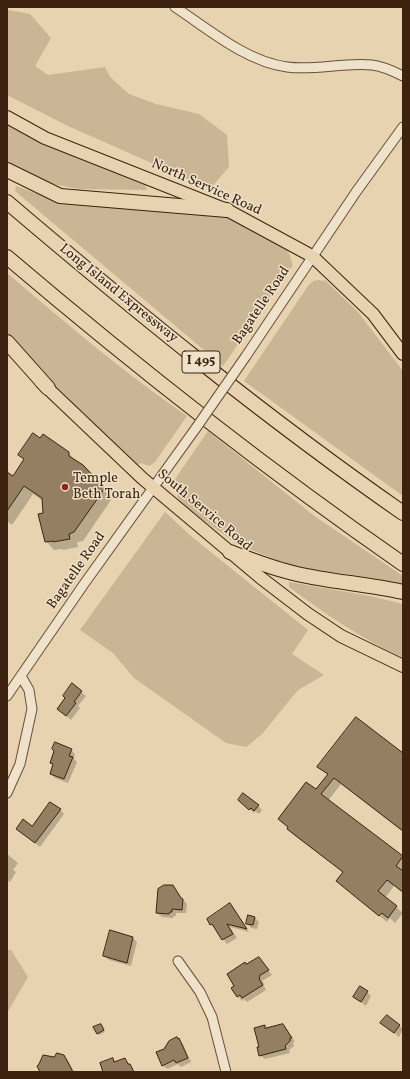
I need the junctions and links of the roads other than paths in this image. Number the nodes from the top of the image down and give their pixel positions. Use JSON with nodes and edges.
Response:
{"nodes":[{"id":1,"x":175,"y":7,"type":"edge"},
{"id":2,"x":403,"y":76,"type":"edge"},
{"id":3,"x":7,"y":117,"type":"edge"},
{"id":4,"x":403,"y":127,"type":"edge"},
{"id":5,"x":7,"y":170,"type":"edge"},
{"id":6,"x":7,"y":202,"type":"edge"},
{"id":7,"x":227,"y":210,"type":"junction"},
{"id":8,"x":312,"y":256,"type":"junction"},
{"id":9,"x":7,"y":257,"type":"edge"},
{"id":10,"x":7,"y":342,"type":"edge"},
{"id":11,"x":7,"y":351,"type":"edge"},
{"id":12,"x":403,"y":354,"type":"edge"},
{"id":13,"x":48,"y":388,"type":"junction"},
{"id":14,"x":154,"y":488,"type":"junction"},
{"id":15,"x":403,"y":513,"type":"edge"},
{"id":16,"x":230,"y":552,"type":"junction"},
{"id":17,"x":403,"y":564,"type":"edge"},
{"id":18,"x":403,"y":592,"type":"edge"},
{"id":19,"x":403,"y":666,"type":"edge"},
{"id":20,"x":21,"y":676,"type":"junction"},
{"id":21,"x":7,"y":696,"type":"edge"},
{"id":22,"x":7,"y":793,"type":"edge"},
{"id":23,"x":178,"y":961,"type":"dead end"},
{"id":24,"x":226,"y":1072,"type":"edge"}],
"edges":[{"from":1,"to":2,"type":"street"},
{"from":3,"to":7,"type":"main road","name":"North Service Road"},
{"from":4,"to":8,"type":"street","name":"Bagatelle Road"},
{"from":5,"to":7,"type":"highway"},
{"from":6,"to":15,"type":"highway","name":"Long Island Expressway","number":"I 495"},
{"from":7,"to":8,"type":"main road","name":"North Service Road"},
{"from":8,"to":12,"type":"main road","name":"North Service Road"},
{"from":8,"to":14,"type":"street","name":"Bagatelle Road","bridge":true},
{"from":9,"to":17,"type":"highway"},
{"from":10,"to":13,"type":"highway"},
{"from":11,"to":13,"type":"main road","name":"South Service Road"},
{"from":13,"to":14,"type":"main road","name":"South Service Road"},
{"from":14,"to":16,"type":"main road","name":"South Service Road"},
{"from":14,"to":20,"type":"street","name":"Bagatelle Road"},
{"from":16,"to":18,"type":"highway"},
{"from":16,"to":19,"type":"main road","name":"South Service Road"},
{"from":20,"to":21,"type":"street","name":"Bagatelle Road"},
{"from":20,"to":22,"type":"street"},
{"from":23,"to":24,"type":"street"}]}
